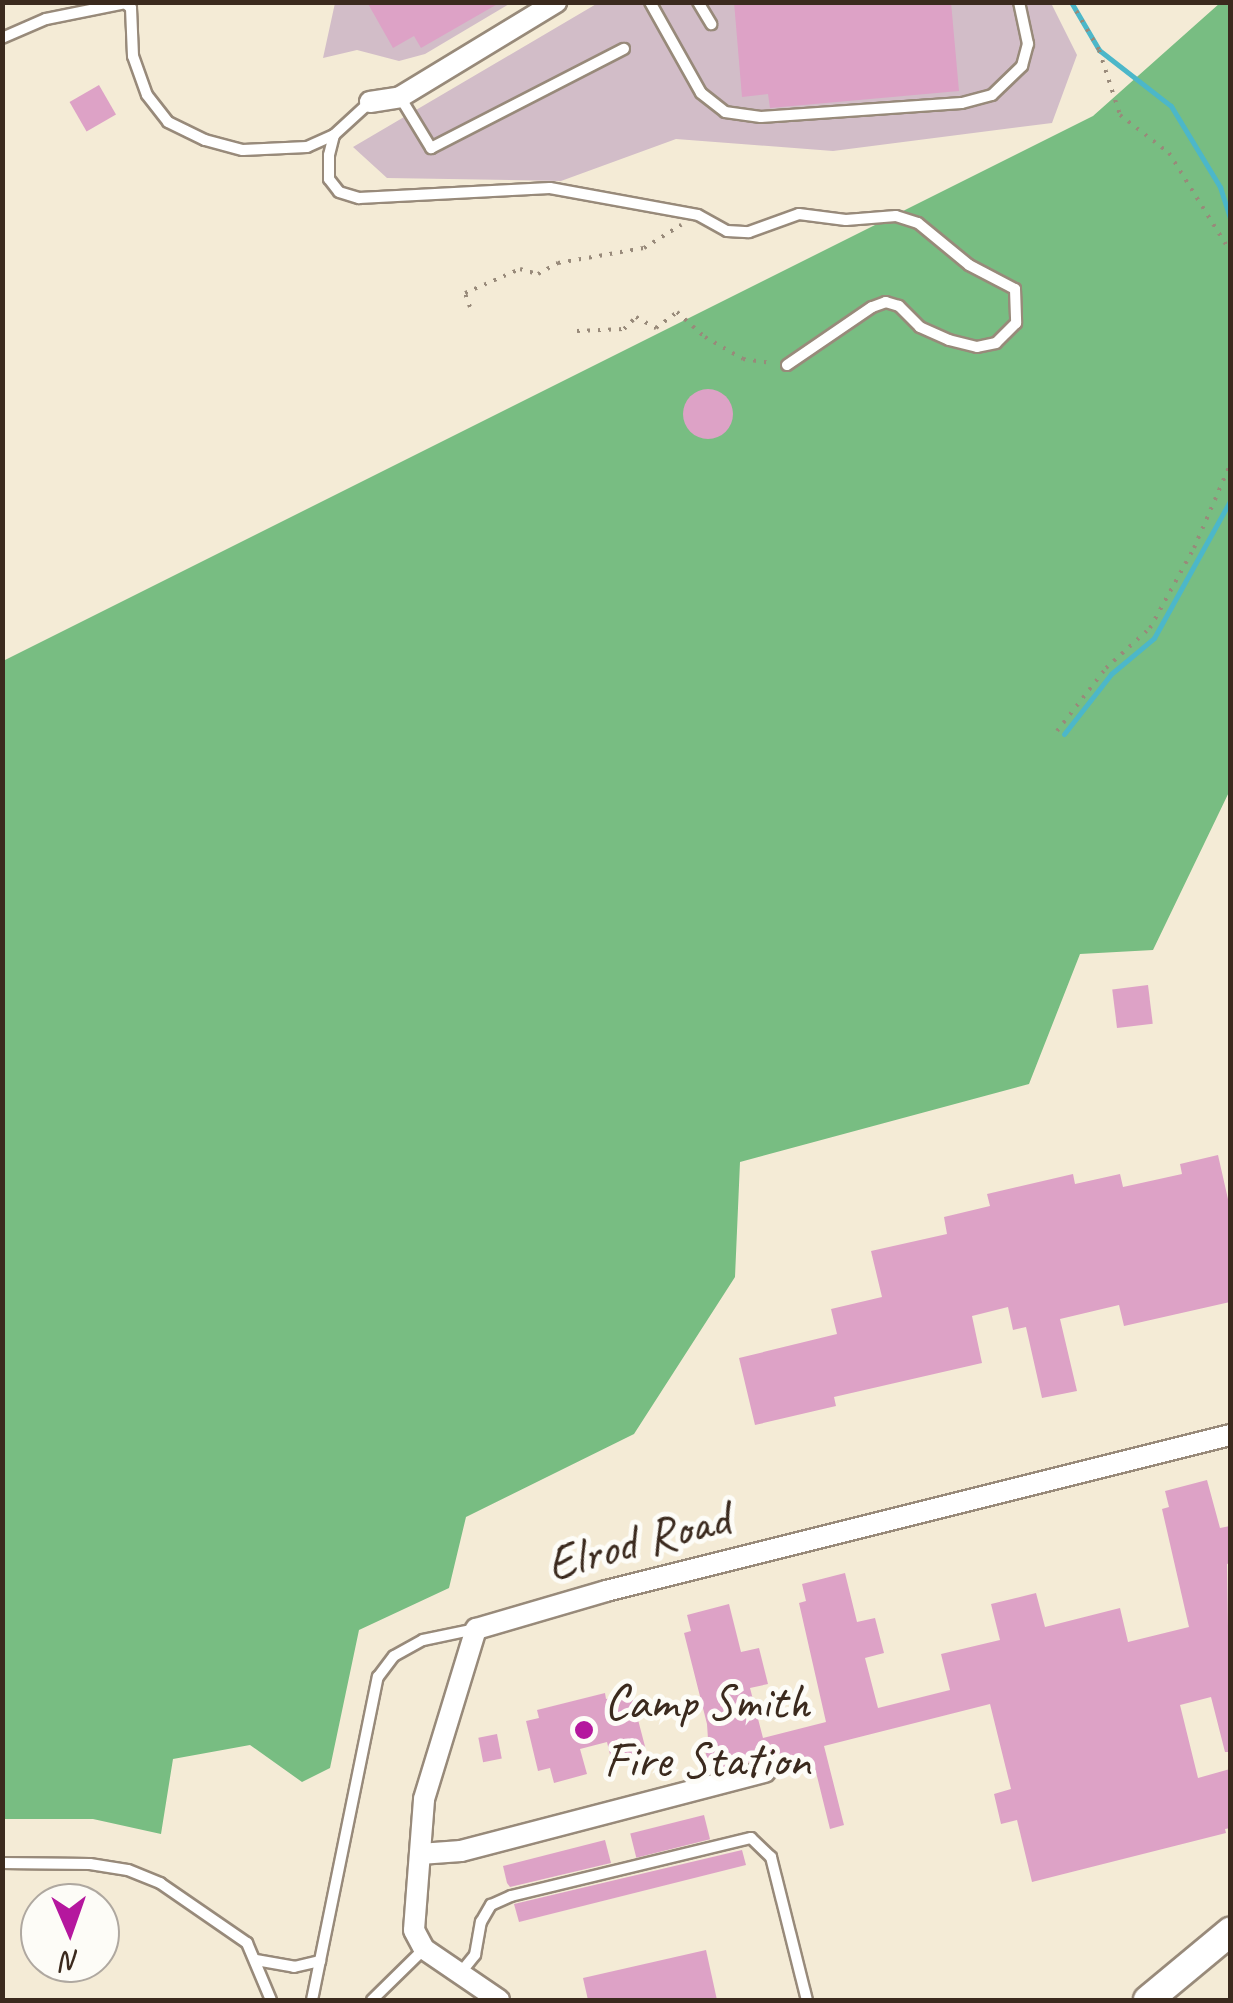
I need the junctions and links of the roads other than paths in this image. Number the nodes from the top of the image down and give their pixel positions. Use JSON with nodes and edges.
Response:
{"nodes":[{"id":1,"x":556,"y":2,"type":"edge"},
{"id":2,"x":666,"y":2,"type":"edge"},
{"id":3,"x":698,"y":2,"type":"edge"},
{"id":4,"x":1018,"y":2,"type":"edge"},
{"id":5,"x":652,"y":6,"type":"edge"},
{"id":6,"x":711,"y":24,"type":"dead end"},
{"id":7,"x":2,"y":38,"type":"edge"},
{"id":8,"x":624,"y":49,"type":"dead end"},
{"id":9,"x":400,"y":97,"type":"junction"},
{"id":10,"x":370,"y":102,"type":"joint"},
{"id":11,"x":334,"y":134,"type":"junction"},
{"id":12,"x":787,"y":365,"type":"road end"},
{"id":13,"x":1230,"y":1434,"type":"edge"},
{"id":14,"x":476,"y":1628,"type":"junction"},
{"id":15,"x":766,"y":1772,"type":"dead end"},
{"id":16,"x":420,"y":1854,"type":"junction"},
{"id":17,"x":2,"y":1863,"type":"edge"},
{"id":18,"x":1230,"y":1932,"type":"edge"},
{"id":19,"x":424,"y":1949,"type":"junction"},
{"id":20,"x":256,"y":1960,"type":"junction"},
{"id":21,"x":320,"y":1961,"type":"junction"},
{"id":22,"x":462,"y":1971,"type":"junction"},
{"id":23,"x":271,"y":2000,"type":"edge"},
{"id":24,"x":312,"y":2000,"type":"edge"},
{"id":25,"x":372,"y":2000,"type":"edge"},
{"id":26,"x":499,"y":2000,"type":"edge"},
{"id":27,"x":807,"y":2000,"type":"edge"},
{"id":28,"x":1148,"y":2000,"type":"edge"}],
"edges":[{"from":1,"to":9,"type":"street"},
{"from":2,"to":5,"type":"lane"},
{"from":3,"to":6,"type":"lane"},
{"from":4,"to":5,"type":"lane"},
{"from":7,"to":11,"type":"lane"},
{"from":8,"to":9,"type":"lane"},
{"from":9,"to":10,"type":"street"},
{"from":10,"to":11,"type":"lane"},
{"from":11,"to":12,"type":"lane"},
{"from":13,"to":14,"type":"street","name":"Elrod Road"},
{"from":14,"to":16,"type":"street"},
{"from":14,"to":21,"type":"lane"},
{"from":15,"to":16,"type":"street"},
{"from":16,"to":19,"type":"street"},
{"from":17,"to":20,"type":"lane"},
{"from":18,"to":28,"type":"street"},
{"from":19,"to":22,"type":"street"},
{"from":19,"to":25,"type":"lane"},
{"from":20,"to":21,"type":"lane"},
{"from":20,"to":23,"type":"lane"},
{"from":21,"to":24,"type":"lane"},
{"from":22,"to":26,"type":"street"},
{"from":22,"to":27,"type":"lane"}]}
